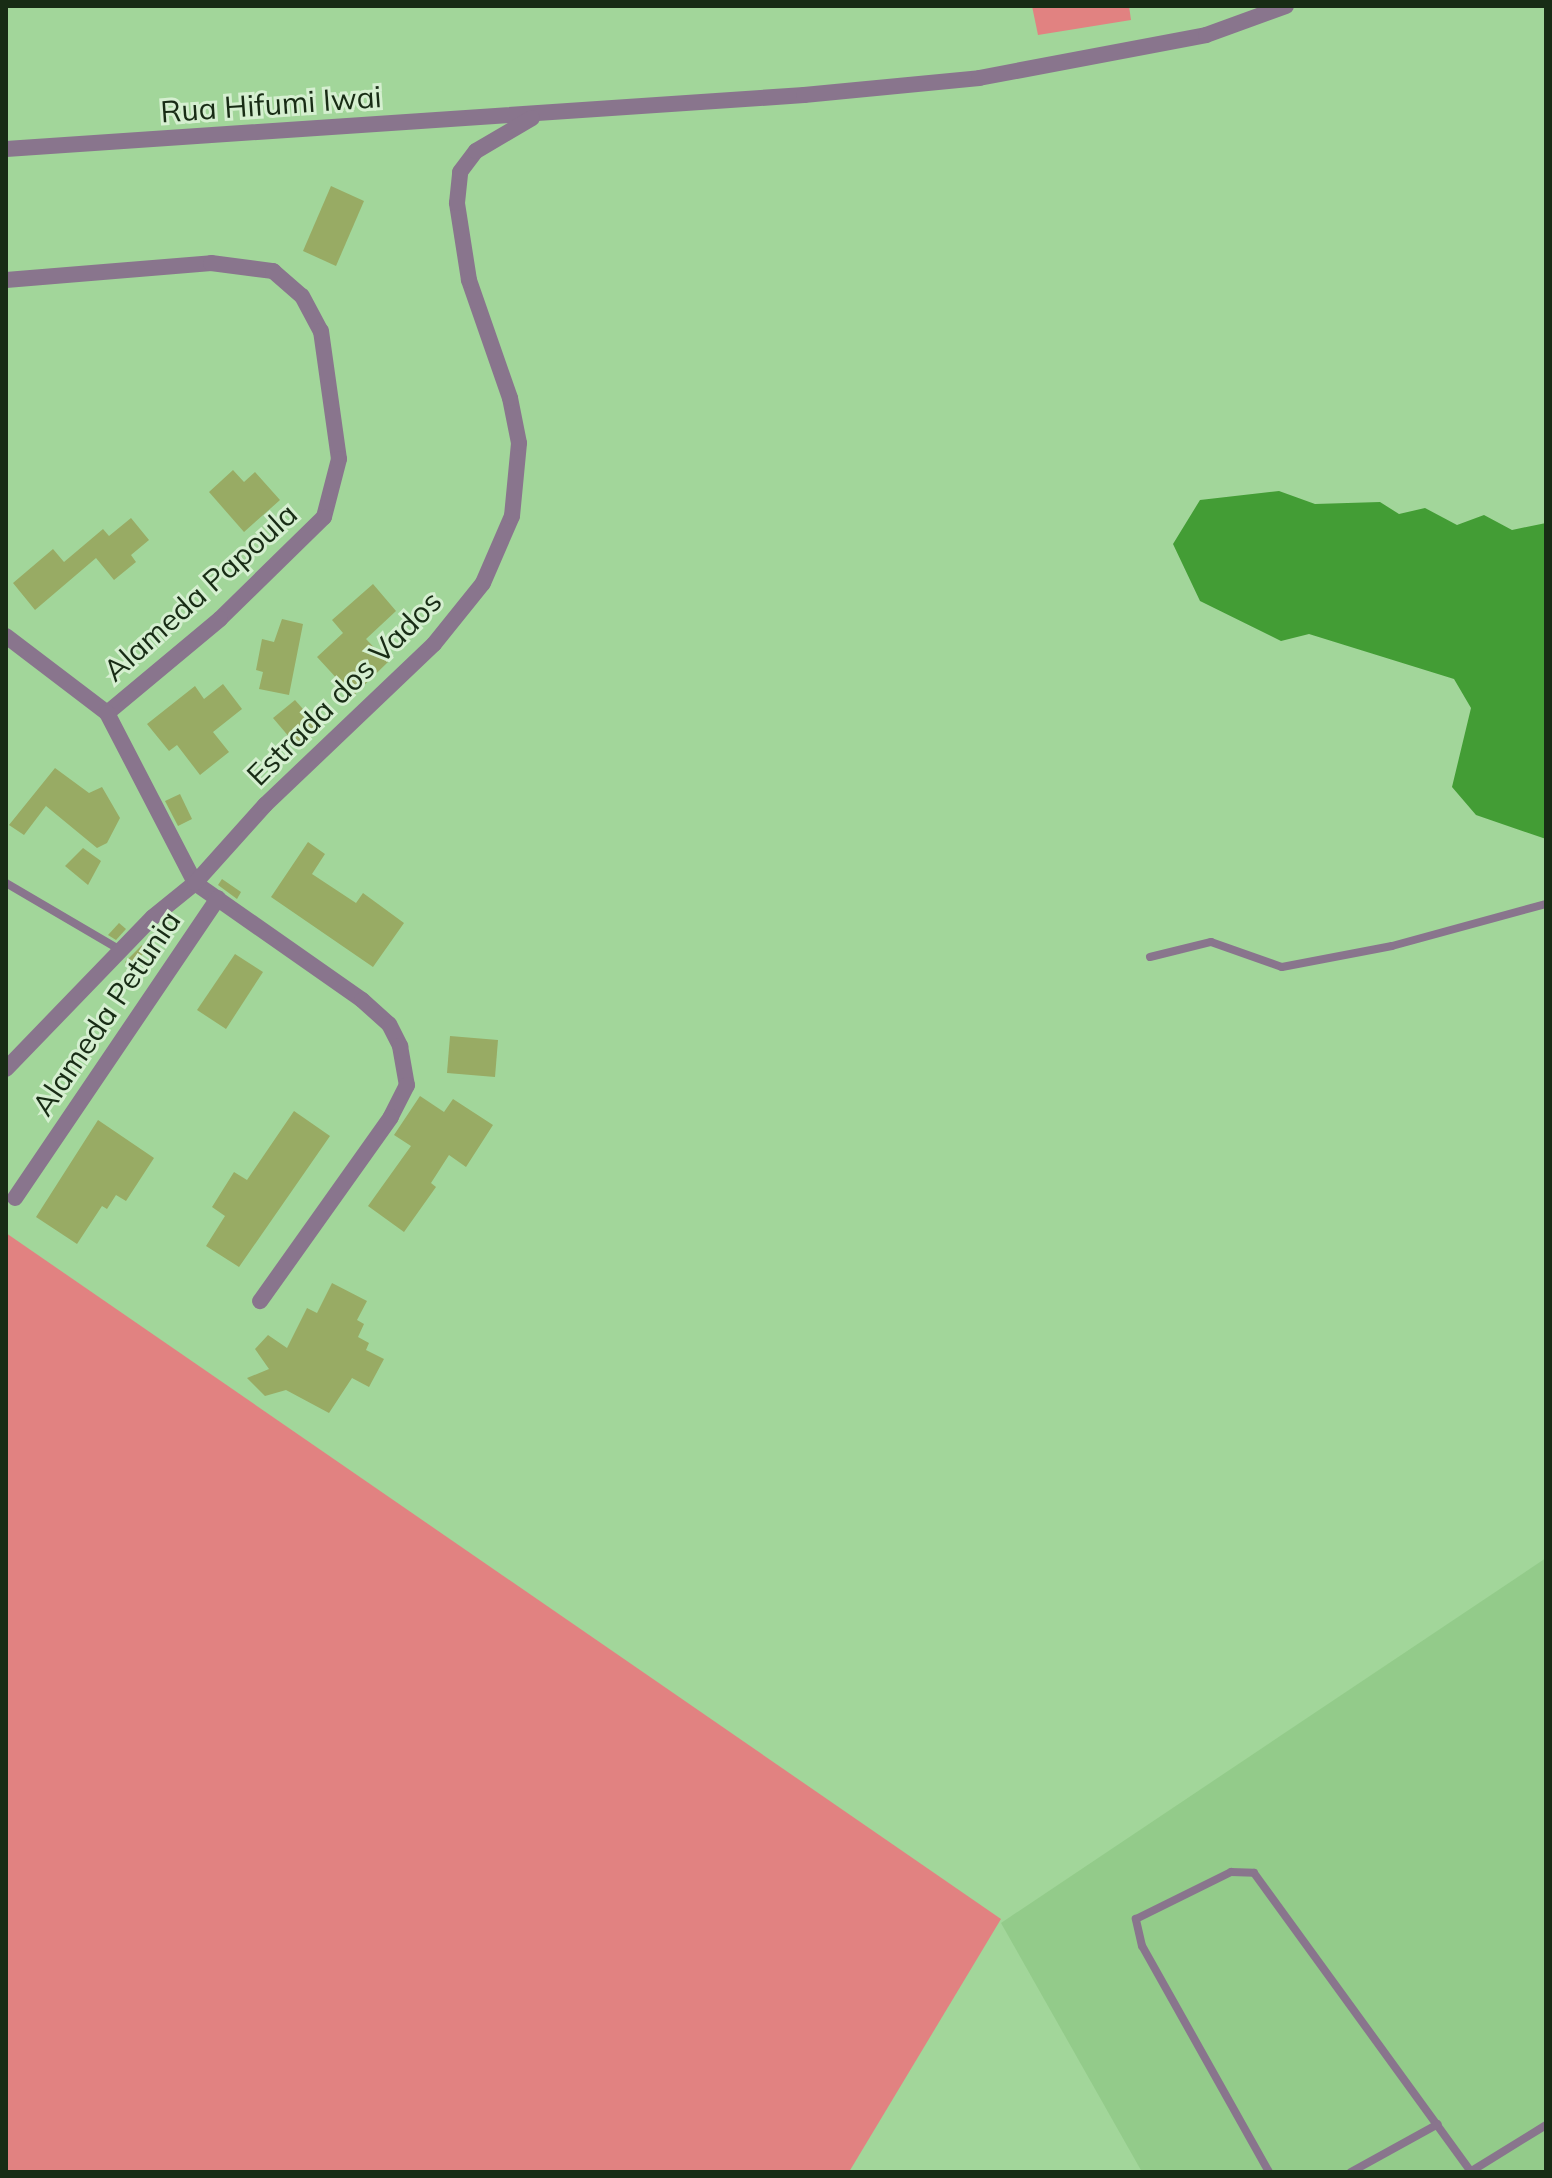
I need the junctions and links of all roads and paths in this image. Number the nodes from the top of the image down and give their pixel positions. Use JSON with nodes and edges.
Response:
{"nodes":[{"id":1,"x":1286,"y":6,"type":"edge"},
{"id":2,"x":541,"y":114,"type":"junction"},
{"id":3,"x":6,"y":149,"type":"edge"},
{"id":4,"x":6,"y":280,"type":"edge"},
{"id":5,"x":6,"y":636,"type":"edge"},
{"id":6,"x":107,"y":713,"type":"junction"},
{"id":7,"x":6,"y":883,"type":"edge"},
{"id":8,"x":195,"y":883,"type":"junction"},
{"id":9,"x":218,"y":898,"type":"junction"},
{"id":10,"x":1546,"y":904,"type":"edge"},
{"id":11,"x":120,"y":950,"type":"junction"},
{"id":12,"x":1150,"y":957,"type":"dead end"},
{"id":13,"x":6,"y":1069,"type":"edge"},
{"id":14,"x":15,"y":1198,"type":"dead end"},
{"id":15,"x":260,"y":1301,"type":"dead end"},
{"id":16,"x":1438,"y":2124,"type":"junction"},
{"id":17,"x":1546,"y":2125,"type":"edge"},
{"id":18,"x":1269,"y":2172,"type":"edge"},
{"id":19,"x":1351,"y":2172,"type":"edge"},
{"id":20,"x":1470,"y":2172,"type":"edge"}],
"edges":[{"from":1,"to":2,"type":"street","name":"Rua Hifumi Iwai"},
{"from":2,"to":3,"type":"street","name":"Rua Hifumi Iwai"},
{"from":2,"to":8,"type":"street","name":"Estrada dos Vados"},
{"from":4,"to":6,"type":"street","name":"Alameda Papoula"},
{"from":5,"to":6,"type":"street"},
{"from":6,"to":8,"type":"street"},
{"from":7,"to":11,"type":"lane"},
{"from":8,"to":9,"type":"street"},
{"from":8,"to":11,"type":"street","name":"Estrada dos Vados"},
{"from":9,"to":14,"type":"street","name":"Alameda Petunia"},
{"from":9,"to":15,"type":"street"},
{"from":10,"to":12,"type":"lane"},
{"from":11,"to":13,"type":"street","name":"Estrada dos Vados"},
{"from":16,"to":18,"type":"lane"},
{"from":16,"to":19,"type":"lane"},
{"from":16,"to":20,"type":"lane"},
{"from":17,"to":20,"type":"lane"}]}
